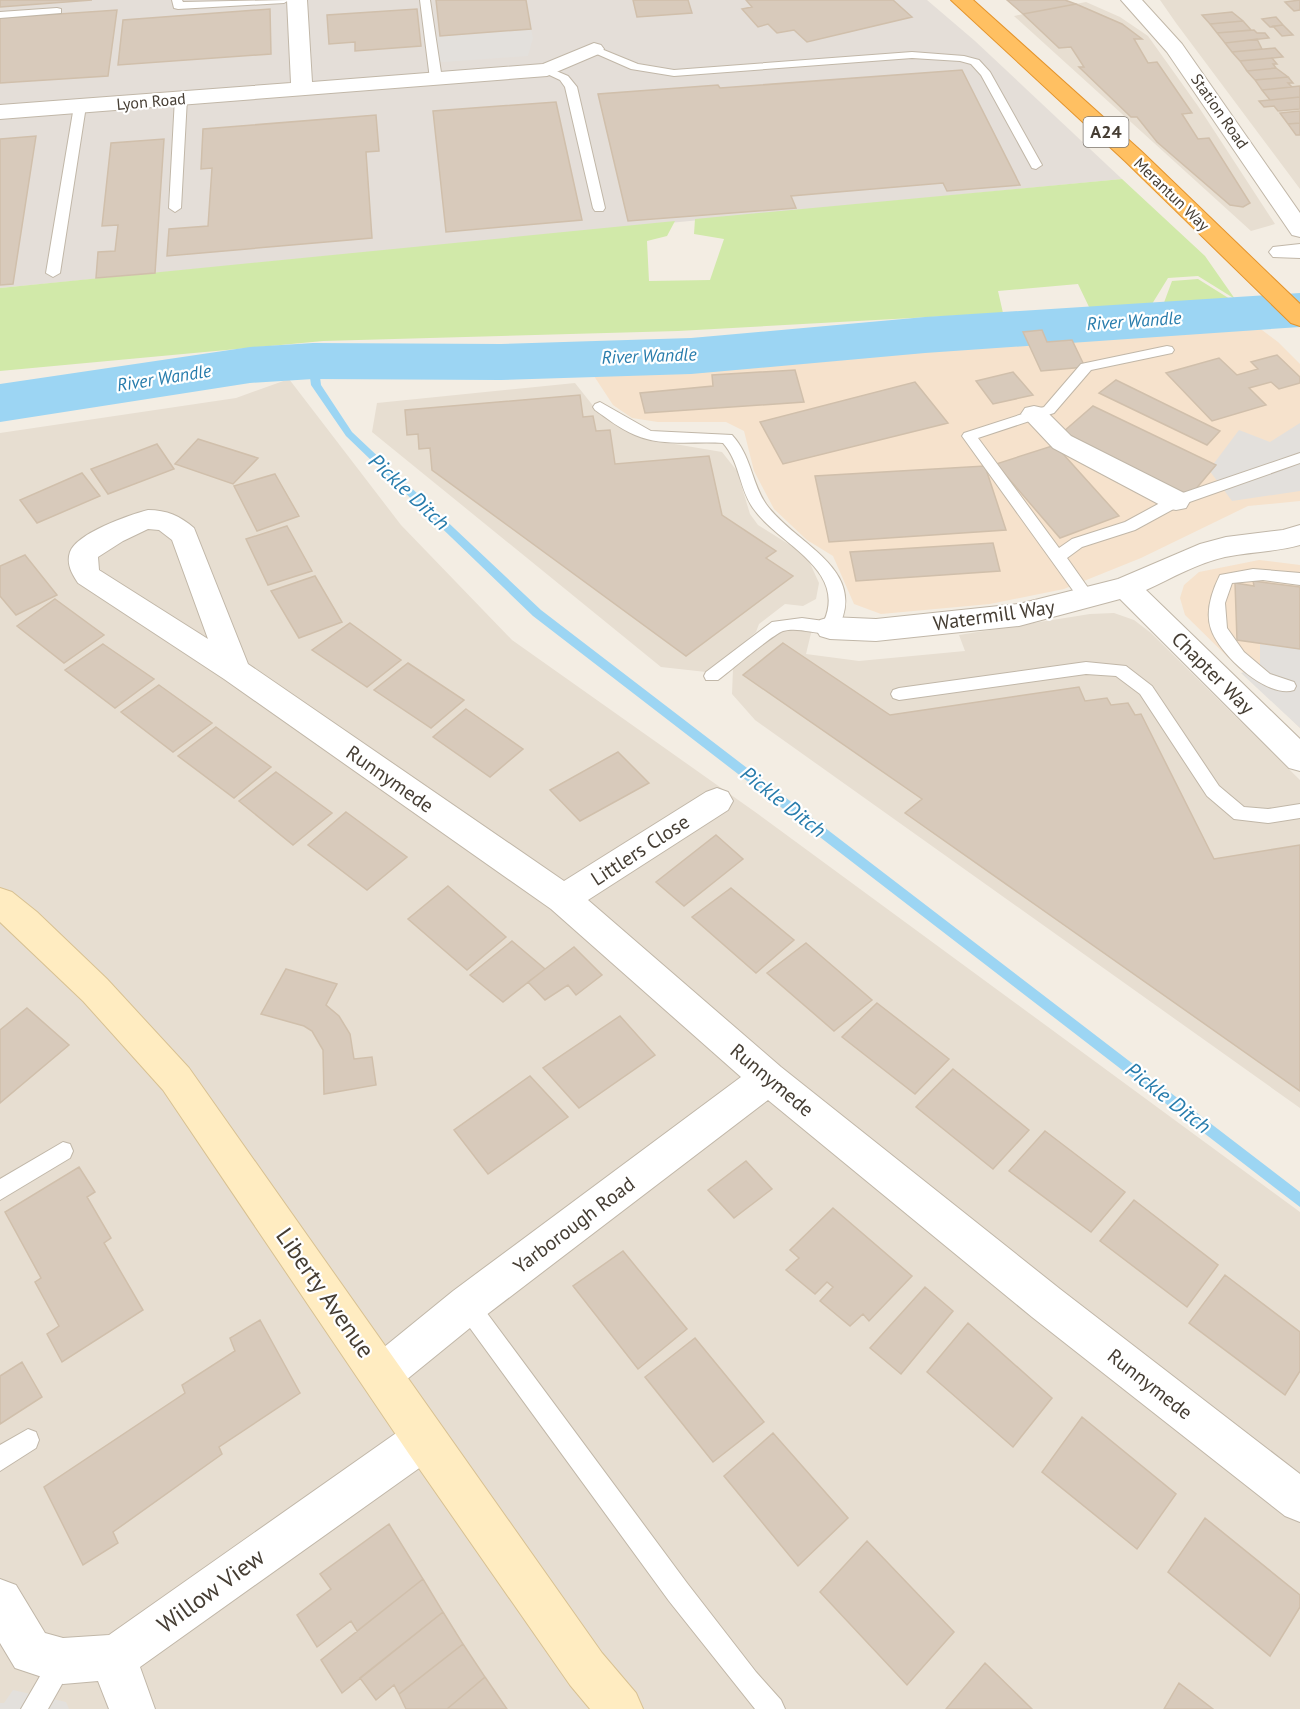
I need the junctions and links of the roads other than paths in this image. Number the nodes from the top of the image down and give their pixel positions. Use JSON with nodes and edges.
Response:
{"nodes":[{"id":1,"x":177,"y":0,"type":"edge"},
{"id":2,"x":284,"y":0,"type":"edge"},
{"id":3,"x":297,"y":0,"type":"edge"},
{"id":4,"x":424,"y":0,"type":"edge"},
{"id":5,"x":961,"y":0,"type":"edge"},
{"id":6,"x":1131,"y":0,"type":"edge"},
{"id":7,"x":57,"y":11,"type":"dead end"},
{"id":8,"x":0,"y":15,"type":"edge"},
{"id":9,"x":594,"y":49,"type":"joint"},
{"id":10,"x":547,"y":70,"type":"junction"},
{"id":11,"x":436,"y":79,"type":"junction"},
{"id":12,"x":302,"y":88,"type":"junction"},
{"id":13,"x":181,"y":98,"type":"junction"},
{"id":14,"x":80,"y":106,"type":"junction"},
{"id":15,"x":0,"y":112,"type":"edge"},
{"id":16,"x":1036,"y":165,"type":"dead end"},
{"id":17,"x":175,"y":208,"type":"dead end"},
{"id":18,"x":599,"y":208,"type":"dead end"},
{"id":19,"x":1300,"y":230,"type":"edge"},
{"id":20,"x":53,"y":273,"type":"dead end"},
{"id":21,"x":1300,"y":318,"type":"edge"},
{"id":22,"x":1167,"y":350,"type":"dead end"},
{"id":23,"x":600,"y":407,"type":"dead end"},
{"id":24,"x":1034,"y":414,"type":"junction"},
{"id":25,"x":1300,"y":458,"type":"edge"},
{"id":26,"x":1176,"y":501,"type":"junction"},
{"id":27,"x":1294,"y":539,"type":"edge"},
{"id":28,"x":1056,"y":558,"type":"junction"},
{"id":29,"x":1300,"y":579,"type":"edge"},
{"id":30,"x":1126,"y":587,"type":"junction"},
{"id":31,"x":1088,"y":598,"type":"junction"},
{"id":32,"x":830,"y":628,"type":"junction"},
{"id":33,"x":235,"y":671,"type":"junction"},
{"id":34,"x":712,"y":676,"type":"dead end"},
{"id":35,"x":1287,"y":686,"type":"dead end"},
{"id":36,"x":899,"y":694,"type":"dead end"},
{"id":37,"x":1300,"y":759,"type":"edge"},
{"id":38,"x":717,"y":801,"type":"dead end"},
{"id":39,"x":1300,"y":811,"type":"edge"},
{"id":40,"x":563,"y":899,"type":"junction"},
{"id":41,"x":0,"y":902,"type":"edge"},
{"id":42,"x":768,"y":1078,"type":"junction"},
{"id":43,"x":63,"y":1151,"type":"dead end"},
{"id":44,"x":0,"y":1190,"type":"edge"},
{"id":45,"x":467,"y":1305,"type":"junction"},
{"id":46,"x":381,"y":1375,"type":"junction"},
{"id":47,"x":28,"y":1440,"type":"dead end"},
{"id":48,"x":424,"y":1440,"type":"junction"},
{"id":49,"x":0,"y":1459,"type":"edge"},
{"id":50,"x":1300,"y":1501,"type":"edge"},
{"id":51,"x":0,"y":1601,"type":"edge"},
{"id":52,"x":115,"y":1657,"type":"junction"},
{"id":53,"x":63,"y":1661,"type":"junction"},
{"id":54,"x":34,"y":1709,"type":"edge"},
{"id":55,"x":132,"y":1709,"type":"edge"},
{"id":56,"x":620,"y":1709,"type":"edge"},
{"id":57,"x":772,"y":1709,"type":"edge"}],
"edges":[{"from":1,"to":2,"type":"lane"},
{"from":3,"to":12,"type":"street"},
{"from":4,"to":11,"type":"lane"},
{"from":5,"to":21,"type":"highway","name":"Merantun Way","number":"A24"},
{"from":6,"to":19,"type":"street","name":"Station Road"},
{"from":7,"to":8,"type":"lane"},
{"from":9,"to":10,"type":"street","name":"Lyon Road"},
{"from":9,"to":16,"type":"lane"},
{"from":10,"to":11,"type":"street","name":"Lyon Road"},
{"from":10,"to":18,"type":"lane"},
{"from":11,"to":12,"type":"street","name":"Lyon Road"},
{"from":12,"to":13,"type":"street","name":"Lyon Road"},
{"from":13,"to":14,"type":"street","name":"Lyon Road"},
{"from":13,"to":17,"type":"lane"},
{"from":14,"to":15,"type":"street","name":"Lyon Road"},
{"from":14,"to":20,"type":"lane"},
{"from":22,"to":24,"type":"lane"},
{"from":23,"to":32,"type":"lane"},
{"from":24,"to":26,"type":"street"},
{"from":24,"to":28,"type":"lane"},
{"from":25,"to":26,"type":"lane"},
{"from":26,"to":28,"type":"lane"},
{"from":27,"to":30,"type":"street","name":"Watermill Way"},
{"from":28,"to":31,"type":"lane"},
{"from":29,"to":35,"type":"lane"},
{"from":30,"to":31,"type":"street","name":"Watermill Way"},
{"from":30,"to":37,"type":"street","name":"Chapter Way"},
{"from":31,"to":32,"type":"street","name":"Watermill Way"},
{"from":32,"to":34,"type":"lane","name":"Watermill Way"},
{"from":33,"to":33,"type":"street","name":"Runnymede"},
{"from":33,"to":40,"type":"street","name":"Runnymede"},
{"from":36,"to":39,"type":"lane"},
{"from":38,"to":40,"type":"street","name":"Littlers Close"},
{"from":40,"to":42,"type":"street","name":"Runnymede"},
{"from":41,"to":46,"type":"street","name":"Liberty Avenue"},
{"from":42,"to":45,"type":"street","name":"Yarborough Road"},
{"from":42,"to":50,"type":"street","name":"Runnymede"},
{"from":43,"to":44,"type":"lane"},
{"from":45,"to":46,"type":"street","name":"Yarborough Road"},
{"from":45,"to":57,"type":"lane"},
{"from":46,"to":48,"type":"street","name":"Liberty Avenue"},
{"from":47,"to":49,"type":"lane"},
{"from":48,"to":52,"type":"street","name":"Willow View"},
{"from":48,"to":56,"type":"street","name":"Liberty Avenue"},
{"from":51,"to":53,"type":"street","name":"Willow View"},
{"from":52,"to":53,"type":"street","name":"Willow View"},
{"from":52,"to":55,"type":"street"},
{"from":53,"to":54,"type":"lane"}]}
